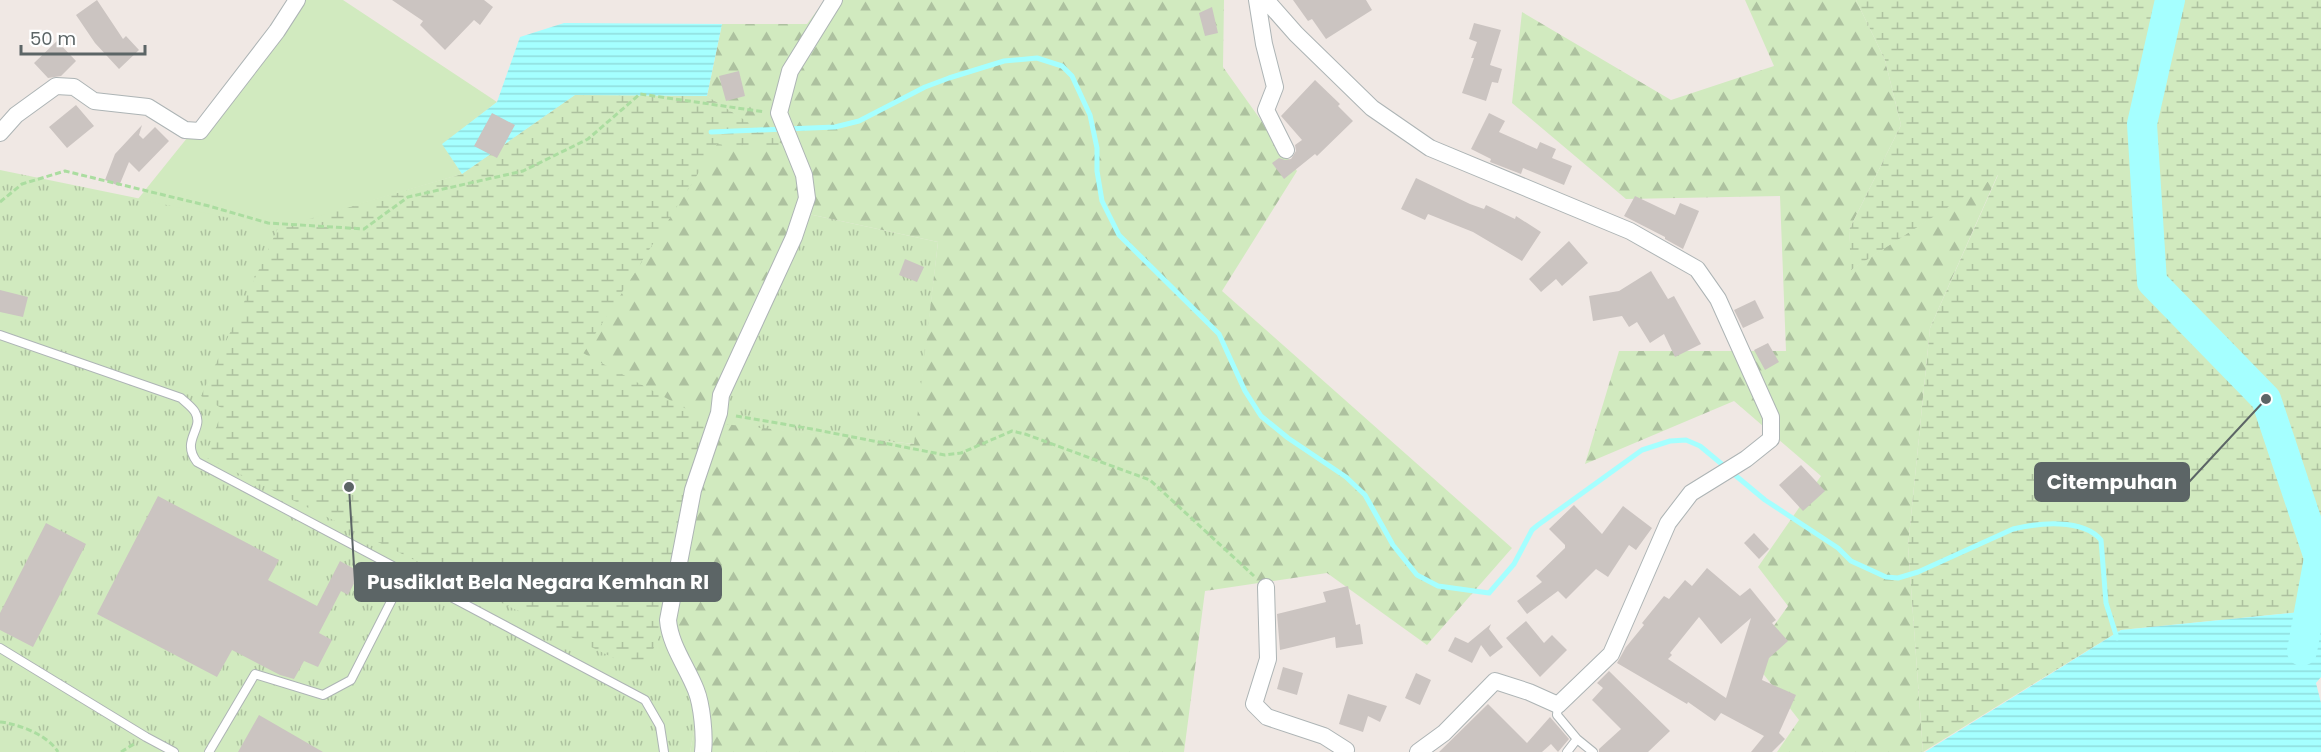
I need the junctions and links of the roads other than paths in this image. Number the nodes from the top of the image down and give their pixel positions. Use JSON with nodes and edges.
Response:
{"nodes":[{"id":1,"x":297,"y":0,"type":"edge"},
{"id":2,"x":834,"y":0,"type":"edge"},
{"id":3,"x":1268,"y":1,"type":"edge"},
{"id":4,"x":0,"y":133,"type":"edge"},
{"id":5,"x":1286,"y":150,"type":"dead end"},
{"id":6,"x":0,"y":335,"type":"edge"},
{"id":7,"x":406,"y":572,"type":"junction"},
{"id":8,"x":1266,"y":587,"type":"road end"},
{"id":9,"x":0,"y":648,"type":"edge"},
{"id":10,"x":1558,"y":705,"type":"junction"},
{"id":11,"x":1577,"y":739,"type":"junction"},
{"id":12,"x":174,"y":752,"type":"edge"},
{"id":13,"x":209,"y":752,"type":"edge"},
{"id":14,"x":664,"y":752,"type":"edge"},
{"id":15,"x":703,"y":752,"type":"edge"},
{"id":16,"x":1345,"y":752,"type":"edge"},
{"id":17,"x":1418,"y":752,"type":"edge"},
{"id":18,"x":1567,"y":752,"type":"edge"},
{"id":19,"x":1593,"y":752,"type":"edge"}],
"edges":[{"from":1,"to":4,"type":"street"},
{"from":2,"to":15,"type":"street"},
{"from":3,"to":5,"type":"street"},
{"from":3,"to":10,"type":"street"},
{"from":6,"to":7,"type":"lane"},
{"from":7,"to":13,"type":"lane"},
{"from":7,"to":14,"type":"lane"},
{"from":8,"to":16,"type":"street"},
{"from":9,"to":12,"type":"lane"},
{"from":10,"to":11,"type":"lane"},
{"from":10,"to":17,"type":"street"},
{"from":11,"to":18,"type":"lane"},
{"from":11,"to":19,"type":"lane"}]}
